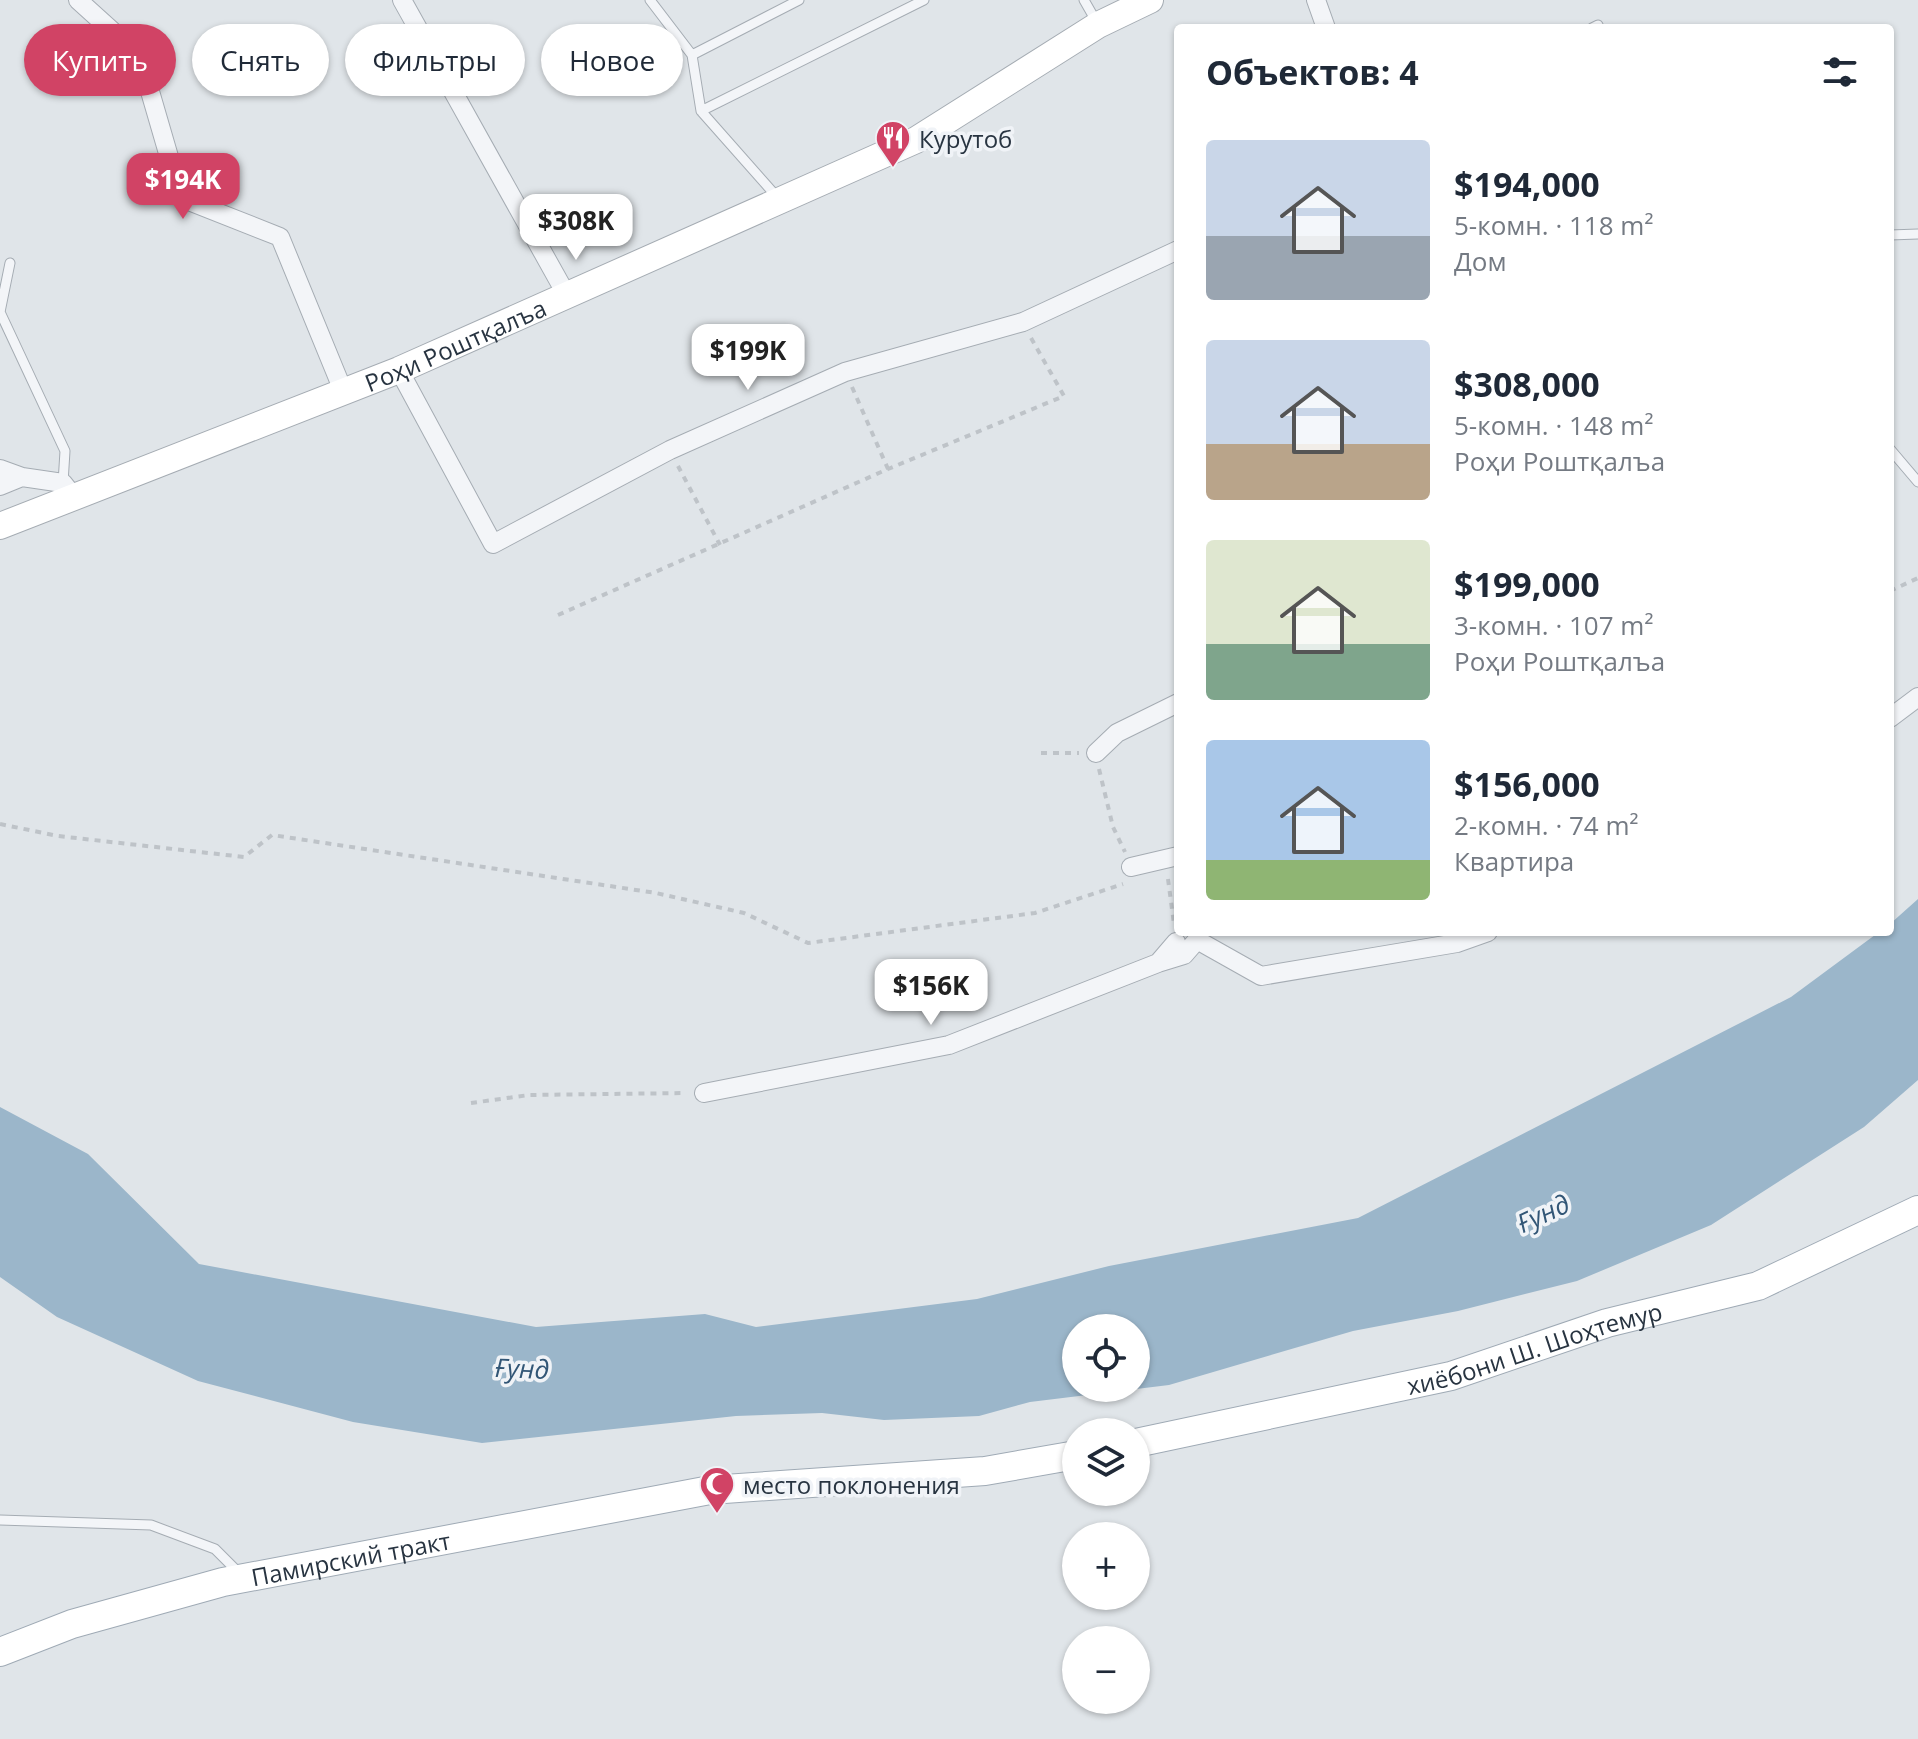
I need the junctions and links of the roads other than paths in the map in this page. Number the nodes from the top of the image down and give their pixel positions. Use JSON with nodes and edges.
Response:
{"nodes":[{"id":1,"x":78,"y":0,"type":"edge"},
{"id":2,"x":402,"y":0,"type":"edge"},
{"id":3,"x":650,"y":0,"type":"edge"},
{"id":4,"x":799,"y":0,"type":"edge"},
{"id":5,"x":924,"y":0,"type":"edge"},
{"id":6,"x":1084,"y":0,"type":"edge"},
{"id":7,"x":1150,"y":0,"type":"edge"},
{"id":8,"x":1316,"y":0,"type":"edge"},
{"id":9,"x":1325,"y":24,"type":"edge"},
{"id":10,"x":1098,"y":25,"type":"junction"},
{"id":11,"x":692,"y":55,"type":"junction"},
{"id":12,"x":701,"y":111,"type":"junction"},
{"id":13,"x":779,"y":200,"type":"junction"},
{"id":14,"x":1918,"y":234,"type":"edge"},
{"id":15,"x":1894,"y":235,"type":"edge"},
{"id":16,"x":1174,"y":252,"type":"edge"},
{"id":17,"x":10,"y":263,"type":"dead end"},
{"id":18,"x":566,"y":294,"type":"junction"},
{"id":19,"x":399,"y":370,"type":"junction"},
{"id":20,"x":344,"y":393,"type":"junction"},
{"id":21,"x":1894,"y":454,"type":"edge"},
{"id":22,"x":0,"y":469,"type":"edge"},
{"id":23,"x":22,"y":477,"type":"junction"},
{"id":24,"x":1918,"y":482,"type":"edge"},
{"id":25,"x":0,"y":486,"type":"edge"},
{"id":26,"x":69,"y":491,"type":"junction"},
{"id":27,"x":0,"y":526,"type":"edge"},
{"id":28,"x":1918,"y":697,"type":"edge"},
{"id":29,"x":1174,"y":705,"type":"edge"},
{"id":30,"x":1894,"y":715,"type":"edge"},
{"id":31,"x":1096,"y":753,"type":"road end"},
{"id":32,"x":1174,"y":857,"type":"edge"},
{"id":33,"x":1131,"y":867,"type":"road end"},
{"id":34,"x":1477,"y":936,"type":"edge"},
{"id":35,"x":1176,"y":942,"type":"road end"},
{"id":36,"x":1158,"y":963,"type":"junction"},
{"id":37,"x":704,"y":1093,"type":"road end"},
{"id":38,"x":1918,"y":1210,"type":"edge"},
{"id":39,"x":1150,"y":1440,"type":"edge"},
{"id":40,"x":1062,"y":1457,"type":"edge"},
{"id":41,"x":0,"y":1520,"type":"edge"},
{"id":42,"x":244,"y":1578,"type":"junction"},
{"id":43,"x":0,"y":1652,"type":"edge"}],
"edges":[{"from":1,"to":20,"type":"street"},
{"from":2,"to":18,"type":"street"},
{"from":3,"to":11,"type":"lane"},
{"from":4,"to":11,"type":"lane"},
{"from":5,"to":12,"type":"lane"},
{"from":6,"to":10,"type":"lane"},
{"from":7,"to":10,"type":"main road","name":"Роҳи Роштқалъа"},
{"from":8,"to":9,"type":"street"},
{"from":10,"to":13,"type":"main road","name":"Роҳи Роштқалъа"},
{"from":11,"to":12,"type":"lane"},
{"from":12,"to":13,"type":"lane"},
{"from":13,"to":18,"type":"main road","name":"Роҳи Роштқалъа"},
{"from":14,"to":15,"type":"lane"},
{"from":16,"to":19,"type":"street"},
{"from":17,"to":26,"type":"lane"},
{"from":18,"to":19,"type":"main road","name":"Роҳи Роштқалъа"},
{"from":19,"to":20,"type":"main road","name":"Роҳи Роштқалъа"},
{"from":20,"to":26,"type":"main road","name":"Роҳи Роштқалъа"},
{"from":21,"to":24,"type":"lane"},
{"from":22,"to":23,"type":"street"},
{"from":23,"to":25,"type":"street"},
{"from":23,"to":26,"type":"street"},
{"from":26,"to":27,"type":"main road","name":"Роҳи Роштқалъа"},
{"from":28,"to":30,"type":"street"},
{"from":29,"to":31,"type":"street"},
{"from":32,"to":33,"type":"street"},
{"from":34,"to":36,"type":"street"},
{"from":35,"to":36,"type":"street"},
{"from":36,"to":37,"type":"street"},
{"from":38,"to":39,"type":"main road","name":"хиёбони Ш. Шоҳтемур"},
{"from":40,"to":42,"type":"main road","name":"Памирский тракт"},
{"from":41,"to":42,"type":"lane"},
{"from":42,"to":43,"type":"main road","name":"Памирский тракт"}]}
